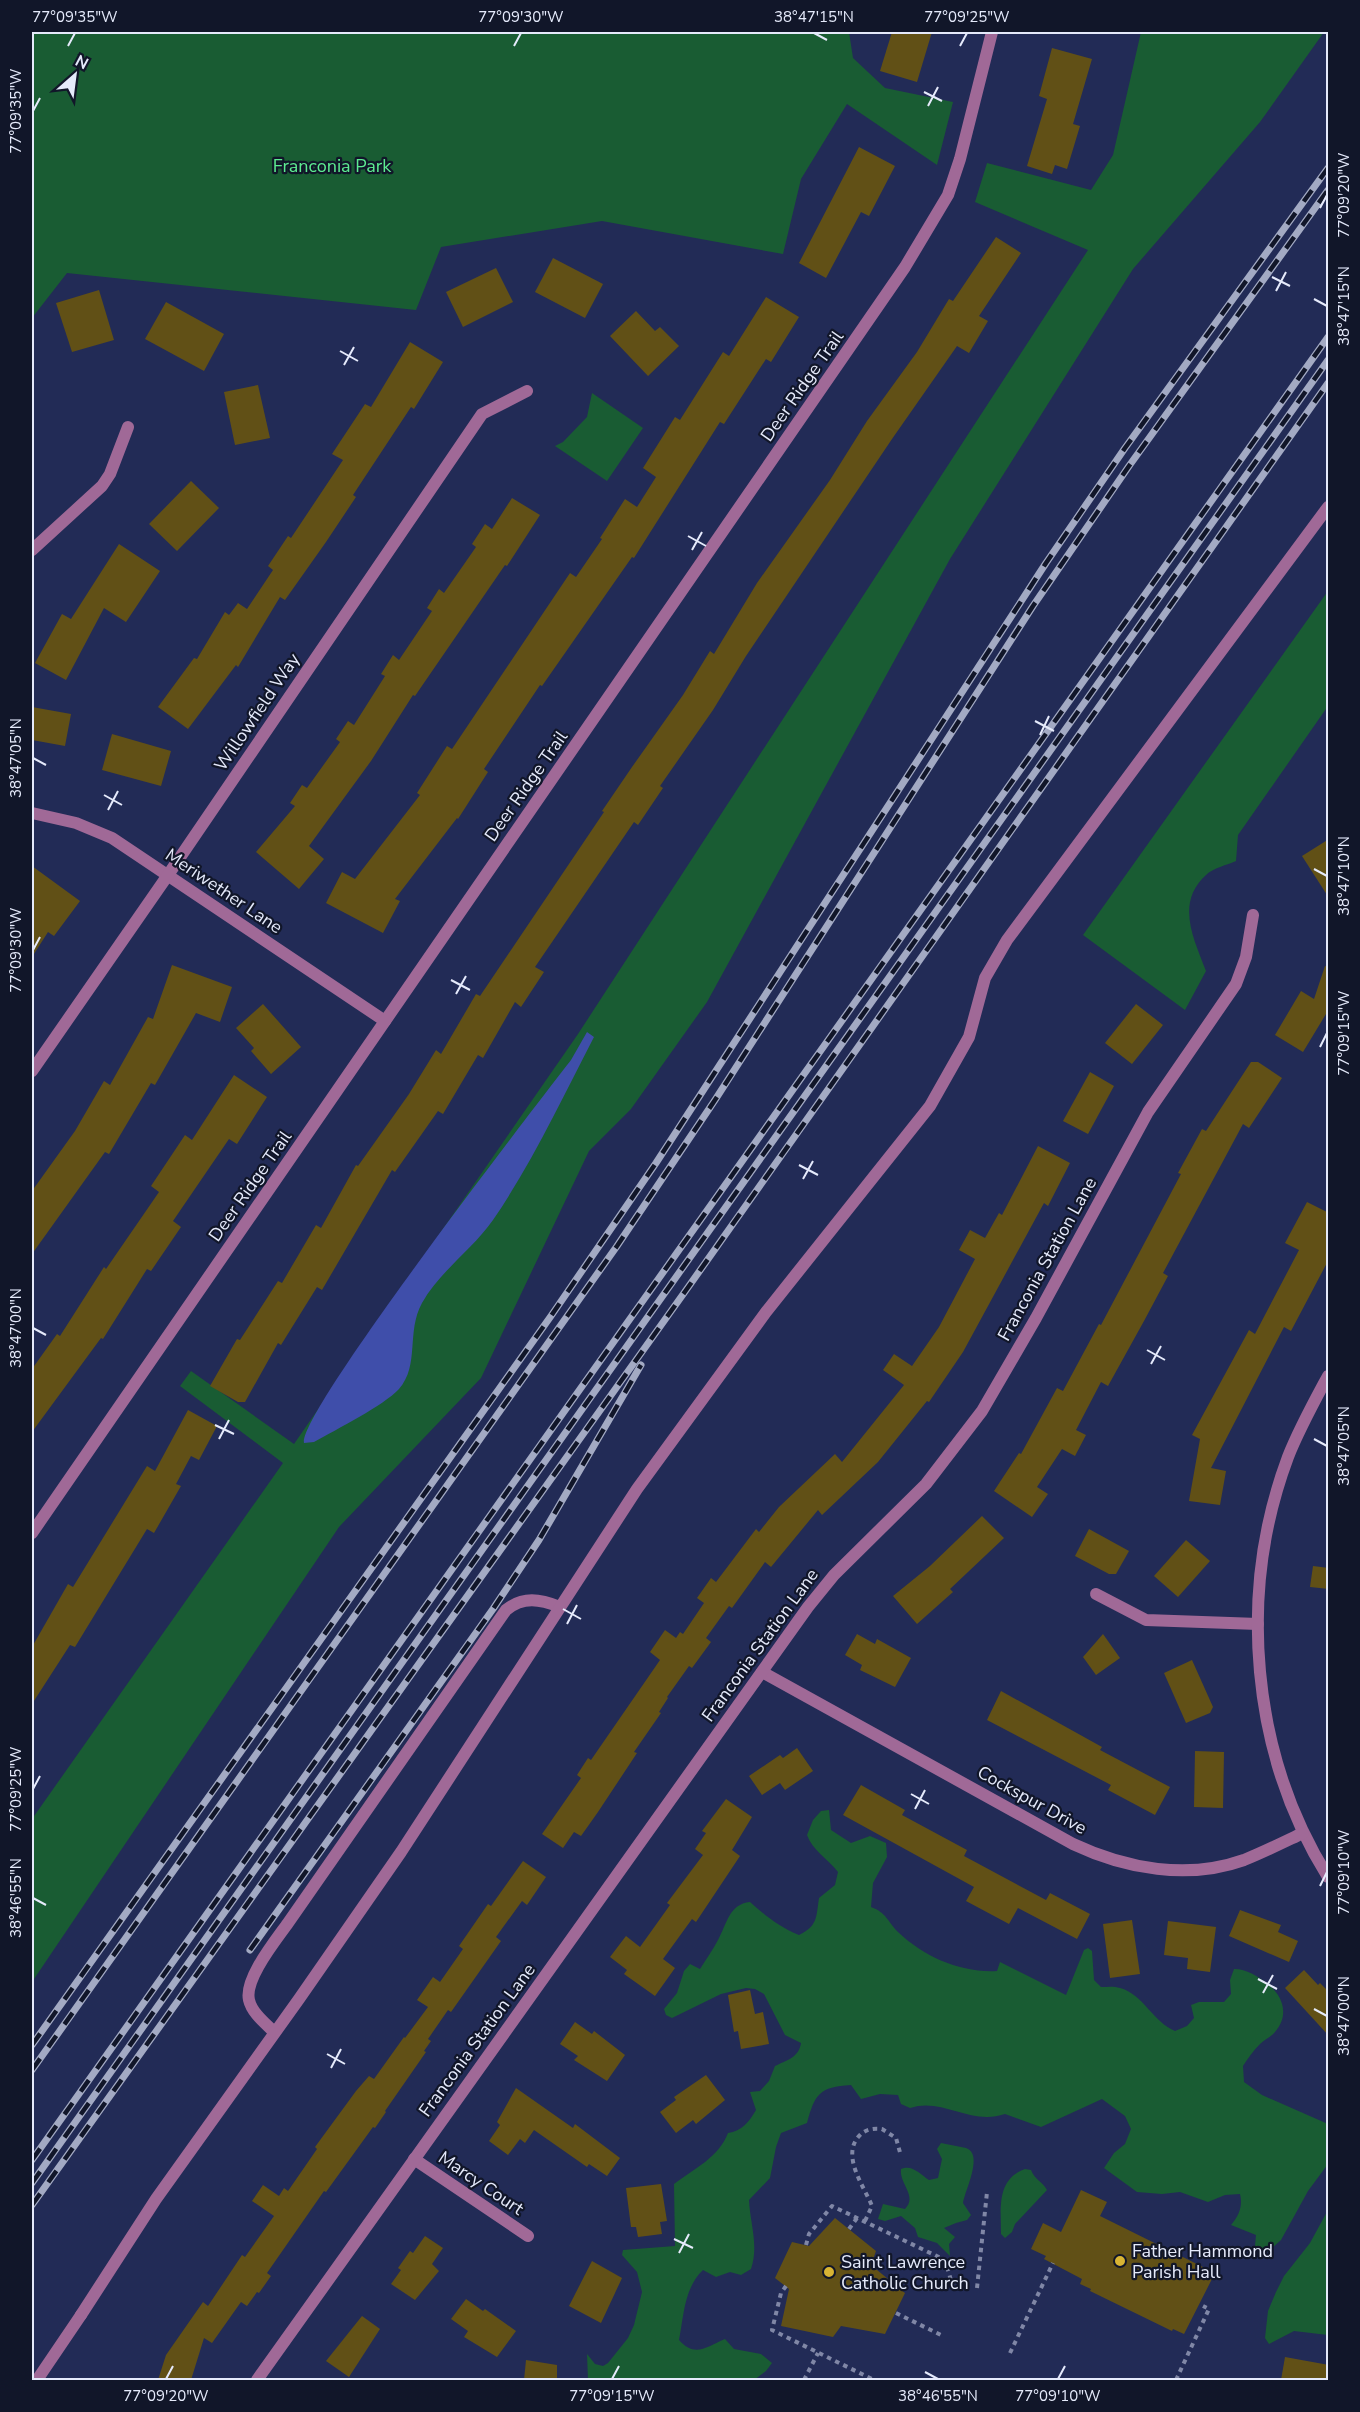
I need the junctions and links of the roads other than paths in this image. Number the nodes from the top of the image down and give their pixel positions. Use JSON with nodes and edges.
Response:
{"nodes":[{"id":1,"x":992,"y":32,"type":"edge"},
{"id":2,"x":527,"y":391,"type":"dead end"},
{"id":3,"x":128,"y":427,"type":"dead end"},
{"id":4,"x":1329,"y":507,"type":"edge"},
{"id":5,"x":32,"y":550,"type":"edge"},
{"id":6,"x":32,"y":813,"type":"edge"},
{"id":7,"x":168,"y":875,"type":"junction"},
{"id":8,"x":1253,"y":915,"type":"dead end"},
{"id":9,"x":385,"y":1021,"type":"junction"},
{"id":10,"x":32,"y":1071,"type":"edge"},
{"id":11,"x":1329,"y":1376,"type":"edge"},
{"id":12,"x":32,"y":1533,"type":"edge"},
{"id":13,"x":1096,"y":1594,"type":"dead end"},
{"id":14,"x":560,"y":1607,"type":"junction"},
{"id":15,"x":1258,"y":1624,"type":"junction"},
{"id":16,"x":762,"y":1672,"type":"junction"},
{"id":17,"x":1303,"y":1833,"type":"junction"},
{"id":18,"x":1329,"y":1877,"type":"edge"},
{"id":19,"x":274,"y":2032,"type":"junction"},
{"id":20,"x":414,"y":2159,"type":"junction"},
{"id":21,"x":528,"y":2236,"type":"dead end"},
{"id":22,"x":37,"y":2380,"type":"edge"},
{"id":23,"x":257,"y":2380,"type":"edge"}],
"edges":[{"from":1,"to":9,"type":"street","name":"Deer Ridge Trail"},
{"from":2,"to":7,"type":"street","name":"Willowfield Way"},
{"from":3,"to":5,"type":"street"},
{"from":4,"to":14,"type":"street"},
{"from":6,"to":7,"type":"street","name":"Meriwether Lane"},
{"from":7,"to":9,"type":"street","name":"Meriwether Lane"},
{"from":7,"to":10,"type":"street","name":"Willowfield Way"},
{"from":8,"to":16,"type":"street","name":"Franconia Station Lane"},
{"from":9,"to":12,"type":"street","name":"Deer Ridge Trail"},
{"from":11,"to":15,"type":"street"},
{"from":13,"to":15,"type":"street"},
{"from":14,"to":19,"type":"street"},
{"from":14,"to":19,"type":"street"},
{"from":15,"to":17,"type":"street"},
{"from":16,"to":17,"type":"street","name":"Cockspur Drive"},
{"from":16,"to":20,"type":"street","name":"Franconia Station Lane"},
{"from":17,"to":18,"type":"street"},
{"from":19,"to":22,"type":"street"},
{"from":20,"to":21,"type":"street","name":"Marcy Court"},
{"from":20,"to":23,"type":"street","name":"Franconia Station Lane"}]}
